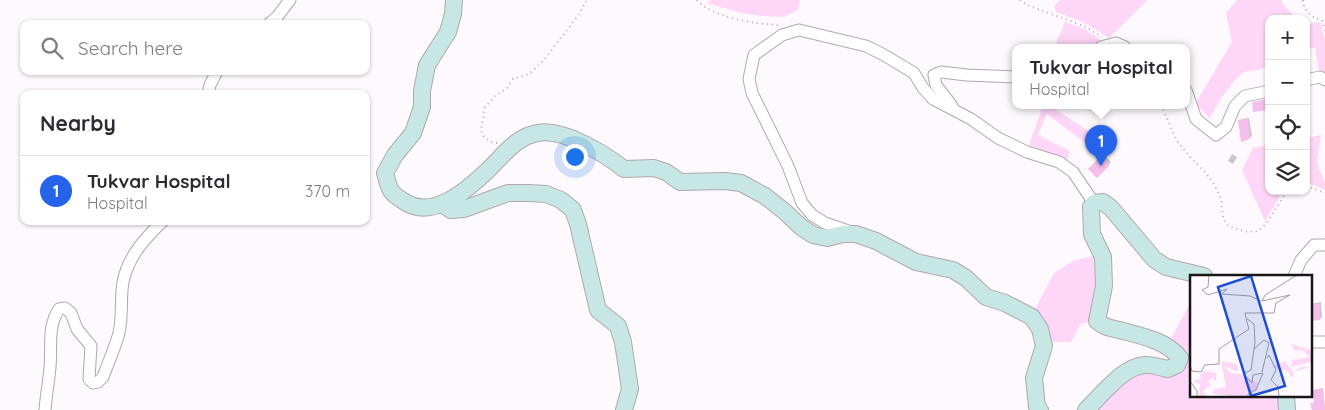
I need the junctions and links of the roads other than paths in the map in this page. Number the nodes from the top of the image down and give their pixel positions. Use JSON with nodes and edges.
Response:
{"nodes":[{"id":1,"x":290,"y":0,"type":"edge"},
{"id":2,"x":454,"y":0,"type":"edge"},
{"id":3,"x":274,"y":20,"type":"edge"},
{"id":4,"x":1104,"y":44,"type":"edge"},
{"id":5,"x":1118,"y":44,"type":"edge"},
{"id":6,"x":215,"y":75,"type":"edge"},
{"id":7,"x":1012,"y":78,"type":"edge"},
{"id":8,"x":1310,"y":79,"type":"edge"},
{"id":9,"x":1325,"y":80,"type":"edge"},
{"id":10,"x":209,"y":90,"type":"edge"},
{"id":11,"x":1265,"y":92,"type":"edge"},
{"id":12,"x":1190,"y":102,"type":"edge"},
{"id":13,"x":953,"y":108,"type":"junction"},
{"id":14,"x":1094,"y":203,"type":"junction"},
{"id":15,"x":442,"y":204,"type":"junction"},
{"id":16,"x":159,"y":225,"type":"edge"},
{"id":17,"x":856,"y":234,"type":"junction"},
{"id":18,"x":1325,"y":245,"type":"edge"},
{"id":19,"x":1200,"y":275,"type":"edge"},
{"id":20,"x":1294,"y":275,"type":"edge"},
{"id":21,"x":1312,"y":342,"type":"edge"},
{"id":22,"x":1325,"y":342,"type":"edge"},
{"id":23,"x":45,"y":410,"type":"edge"},
{"id":24,"x":624,"y":410,"type":"edge"},
{"id":25,"x":1040,"y":410,"type":"edge"},
{"id":26,"x":1086,"y":410,"type":"edge"}],
"edges":[{"from":1,"to":3,"type":"street"},
{"from":2,"to":15,"type":"main road"},
{"from":4,"to":5,"type":"street"},
{"from":6,"to":10,"type":"street"},
{"from":7,"to":13,"type":"street"},
{"from":8,"to":9,"type":"street"},
{"from":11,"to":12,"type":"street"},
{"from":13,"to":14,"type":"street"},
{"from":13,"to":17,"type":"street"},
{"from":14,"to":19,"type":"main road"},
{"from":14,"to":26,"type":"main road"},
{"from":15,"to":17,"type":"main road"},
{"from":15,"to":24,"type":"main road"},
{"from":16,"to":23,"type":"street"},
{"from":17,"to":25,"type":"main road"},
{"from":18,"to":20,"type":"street"},
{"from":21,"to":22,"type":"street"}]}
